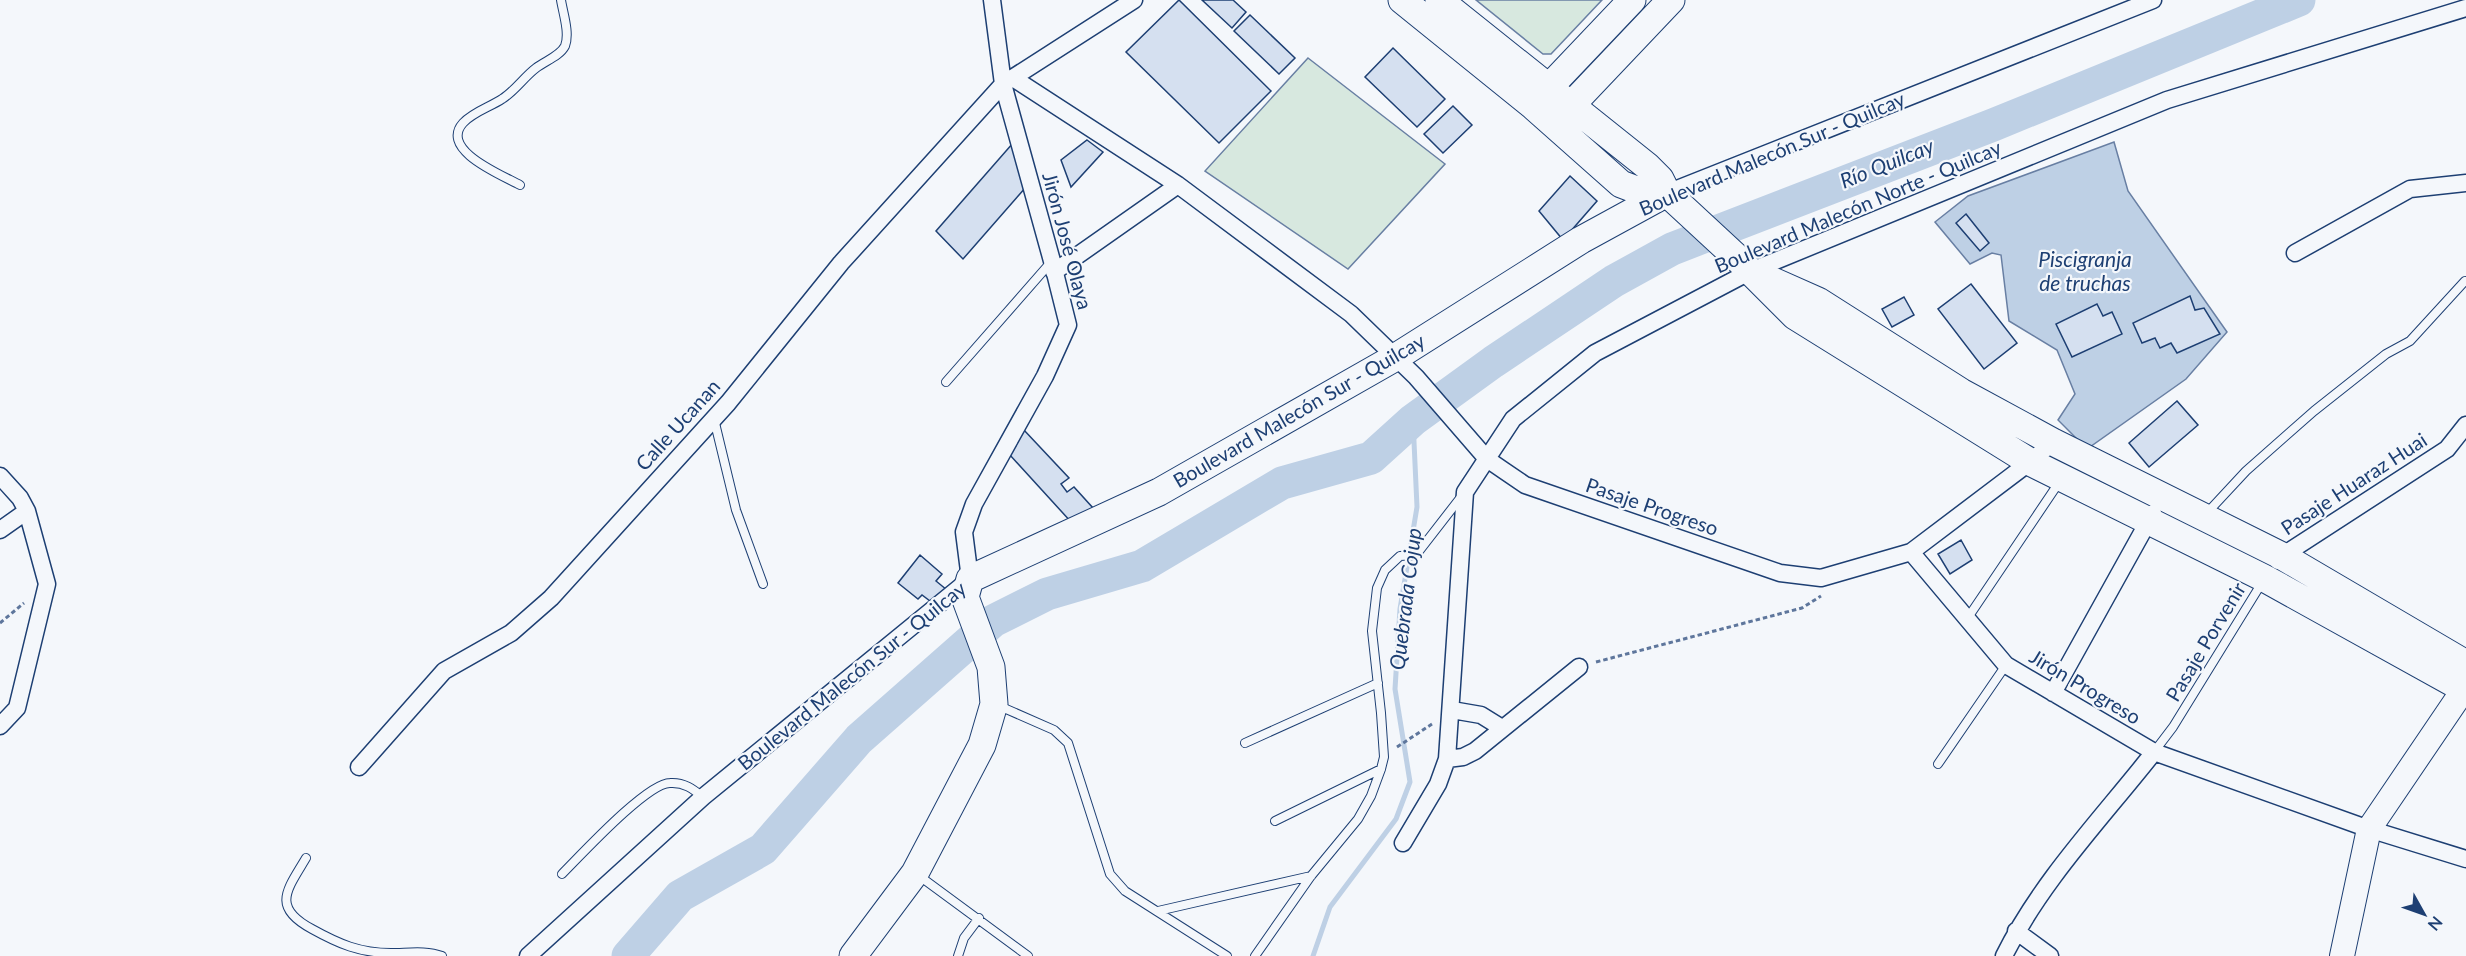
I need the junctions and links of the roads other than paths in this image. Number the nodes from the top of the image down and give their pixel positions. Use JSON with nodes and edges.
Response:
{"nodes":[{"id":1,"x":561,"y":0,"type":"edge"},
{"id":2,"x":992,"y":0,"type":"edge"},
{"id":3,"x":1134,"y":0,"type":"edge"},
{"id":4,"x":1402,"y":0,"type":"edge"},
{"id":5,"x":1439,"y":0,"type":"edge"},
{"id":6,"x":1632,"y":0,"type":"edge"},
{"id":7,"x":1671,"y":0,"type":"edge"},
{"id":8,"x":2153,"y":0,"type":"edge"},
{"id":9,"x":2124,"y":5,"type":"edge"},
{"id":10,"x":2466,"y":8,"type":"edge"},
{"id":11,"x":1008,"y":81,"type":"junction"},
{"id":12,"x":1540,"y":97,"type":"junction"},
{"id":13,"x":1563,"y":115,"type":"junction"},
{"id":14,"x":2466,"y":183,"type":"edge"},
{"id":15,"x":1178,"y":184,"type":"junction"},
{"id":16,"x":520,"y":185,"type":"dead end"},
{"id":17,"x":1675,"y":201,"type":"junction"},
{"id":18,"x":2295,"y":253,"type":"dead end"},
{"id":19,"x":1743,"y":263,"type":"junction"},
{"id":20,"x":1053,"y":267,"type":"junction"},
{"id":21,"x":2466,"y":280,"type":"edge"},
{"id":22,"x":1396,"y":357,"type":"junction"},
{"id":23,"x":946,"y":382,"type":"dead end"},
{"id":24,"x":714,"y":418,"type":"junction"},
{"id":25,"x":2466,"y":425,"type":"edge"},
{"id":26,"x":2053,"y":442,"type":"junction"},
{"id":27,"x":1479,"y":449,"type":"junction"},
{"id":28,"x":2030,"y":462,"type":"junction"},
{"id":29,"x":0,"y":476,"type":"edge"},
{"id":30,"x":2062,"y":478,"type":"junction"},
{"id":31,"x":1465,"y":492,"type":"junction"},
{"id":32,"x":2163,"y":496,"type":"junction"},
{"id":33,"x":27,"y":511,"type":"junction"},
{"id":34,"x":2204,"y":516,"type":"junction"},
{"id":35,"x":2149,"y":520,"type":"junction"},
{"id":36,"x":0,"y":530,"type":"edge"},
{"id":37,"x":1911,"y":552,"type":"junction"},
{"id":38,"x":2282,"y":556,"type":"junction"},
{"id":39,"x":2264,"y":578,"type":"junction"},
{"id":40,"x":763,"y":584,"type":"dead end"},
{"id":41,"x":967,"y":588,"type":"junction"},
{"id":42,"x":1966,"y":620,"type":"junction"},
{"id":43,"x":2006,"y":665,"type":"junction"},
{"id":44,"x":1579,"y":667,"type":"road end"},
{"id":45,"x":2465,"y":682,"type":"edge"},
{"id":46,"x":1378,"y":683,"type":"junction"},
{"id":47,"x":2053,"y":693,"type":"junction"},
{"id":48,"x":994,"y":704,"type":"junction"},
{"id":49,"x":1452,"y":710,"type":"junction"},
{"id":50,"x":0,"y":726,"type":"edge"},
{"id":51,"x":1502,"y":728,"type":"junction"},
{"id":52,"x":1245,"y":742,"type":"dead end"},
{"id":53,"x":2154,"y":752,"type":"junction"},
{"id":54,"x":1447,"y":759,"type":"junction"},
{"id":55,"x":1938,"y":764,"type":"dead end"},
{"id":56,"x":359,"y":767,"type":"dead end"},
{"id":57,"x":1381,"y":769,"type":"junction"},
{"id":58,"x":703,"y":797,"type":"junction"},
{"id":59,"x":1275,"y":821,"type":"dead end"},
{"id":60,"x":2369,"y":830,"type":"junction"},
{"id":61,"x":1403,"y":843,"type":"dead end"},
{"id":62,"x":306,"y":858,"type":"dead end"},
{"id":63,"x":2466,"y":859,"type":"edge"},
{"id":64,"x":915,"y":873,"type":"junction"},
{"id":65,"x":562,"y":874,"type":"dead end"},
{"id":66,"x":1311,"y":876,"type":"junction"},
{"id":67,"x":1158,"y":911,"type":"junction"},
{"id":68,"x":979,"y":918,"type":"junction"},
{"id":69,"x":2016,"y":931,"type":"junction"},
{"id":70,"x":442,"y":956,"type":"edge"},
{"id":71,"x":528,"y":956,"type":"edge"},
{"id":72,"x":853,"y":956,"type":"edge"},
{"id":73,"x":958,"y":956,"type":"edge"},
{"id":74,"x":1028,"y":956,"type":"edge"},
{"id":75,"x":1227,"y":956,"type":"edge"},
{"id":76,"x":1255,"y":956,"type":"edge"},
{"id":77,"x":2004,"y":956,"type":"edge"},
{"id":78,"x":2050,"y":956,"type":"edge"},
{"id":79,"x":2342,"y":956,"type":"edge"}],
"edges":[{"from":1,"to":16,"type":"lane"},
{"from":2,"to":11,"type":"street","name":"Jirón José Olaya"},
{"from":3,"to":11,"type":"street","name":"Calle Ucanan"},
{"from":4,"to":12,"type":"main road"},
{"from":5,"to":12,"type":"main road"},
{"from":6,"to":12,"type":"main road"},
{"from":7,"to":13,"type":"main road"},
{"from":8,"to":9,"type":"street","name":"Boulevard Malecón Sur - Quilcay"},
{"from":9,"to":17,"type":"street","name":"Boulevard Malecón Sur - Quilcay"},
{"from":10,"to":19,"type":"street","name":"Boulevard Malecón Norte - Quilcay"},
{"from":11,"to":15,"type":"street"},
{"from":11,"to":20,"type":"street","name":"Jirón José Olaya"},
{"from":11,"to":24,"type":"street","name":"Calle Ucanan"},
{"from":12,"to":13,"type":"main road"},
{"from":13,"to":17,"type":"main road"},
{"from":14,"to":18,"type":"street"},
{"from":15,"to":20,"type":"street"},
{"from":15,"to":22,"type":"street"},
{"from":17,"to":19,"type":"main road"},
{"from":17,"to":22,"type":"main road","name":"Boulevard Malecón Sur - Quilcay"},
{"from":19,"to":26,"type":"main road"},
{"from":19,"to":27,"type":"street","name":"Boulevard Malecón Norte - Quilcay"},
{"from":19,"to":28,"type":"main road"},
{"from":20,"to":23,"type":"lane"},
{"from":20,"to":41,"type":"street","name":"Jirón José Olaya"},
{"from":21,"to":34,"type":"lane"},
{"from":22,"to":27,"type":"street","name":"Pasaje Progreso"},
{"from":22,"to":41,"type":"main road","name":"Boulevard Malecón Sur - Quilcay"},
{"from":24,"to":40,"type":"lane"},
{"from":24,"to":56,"type":"street","name":"Calle Ucanan"},
{"from":25,"to":38,"type":"street","name":"Pasaje Huaraz Huai"},
{"from":26,"to":28,"type":"street"},
{"from":26,"to":32,"type":"main road"},
{"from":27,"to":31,"type":"street","name":"Boulevard Malecón Norte - Quilcay"},
{"from":27,"to":37,"type":"street","name":"Pasaje Progreso"},
{"from":28,"to":30,"type":"main road"},
{"from":28,"to":37,"type":"street"},
{"from":29,"to":33,"type":"street"},
{"from":30,"to":35,"type":"main road"},
{"from":30,"to":42,"type":"lane"},
{"from":31,"to":46,"type":"lane"},
{"from":31,"to":49,"type":"street"},
{"from":32,"to":34,"type":"main road"},
{"from":32,"to":35,"type":"street"},
{"from":33,"to":36,"type":"street"},
{"from":33,"to":50,"type":"street"},
{"from":34,"to":38,"type":"main road"},
{"from":35,"to":39,"type":"main road"},
{"from":35,"to":47,"type":"street"},
{"from":37,"to":42,"type":"street","name":"Jirón Progreso"},
{"from":38,"to":39,"type":"street","name":"Pasaje Huaraz Huai"},
{"from":38,"to":45,"type":"main road"},
{"from":39,"to":45,"type":"main road"},
{"from":39,"to":53,"type":"lane","name":"Pasaje Porvenir"},
{"from":41,"to":48,"type":"main road"},
{"from":41,"to":58,"type":"street","name":"Boulevard Malecón Sur - Quilcay"},
{"from":42,"to":43,"type":"street","name":"Jirón Progreso"},
{"from":43,"to":47,"type":"street","name":"Jirón Progreso"},
{"from":43,"to":55,"type":"lane"},
{"from":44,"to":51,"type":"street"},
{"from":45,"to":60,"type":"main road"},
{"from":46,"to":52,"type":"lane"},
{"from":46,"to":57,"type":"lane"},
{"from":47,"to":53,"type":"street","name":"Jirón Progreso"},
{"from":48,"to":64,"type":"main road"},
{"from":48,"to":67,"type":"lane"},
{"from":49,"to":51,"type":"street"},
{"from":49,"to":54,"type":"street"},
{"from":51,"to":54,"type":"street"},
{"from":53,"to":60,"type":"street","name":"Jirón Progreso"},
{"from":53,"to":69,"type":"street"},
{"from":54,"to":61,"type":"street"},
{"from":57,"to":59,"type":"lane"},
{"from":57,"to":66,"type":"lane"},
{"from":58,"to":65,"type":"lane"},
{"from":58,"to":71,"type":"street","name":"Boulevard Malecón Sur - Quilcay"},
{"from":60,"to":63,"type":"street","name":"Jirón Progreso"},
{"from":60,"to":79,"type":"main road"},
{"from":62,"to":70,"type":"lane"},
{"from":64,"to":68,"type":"lane"},
{"from":64,"to":72,"type":"main road"},
{"from":66,"to":67,"type":"lane"},
{"from":66,"to":76,"type":"lane"},
{"from":67,"to":75,"type":"lane"},
{"from":68,"to":73,"type":"lane"},
{"from":68,"to":74,"type":"lane"},
{"from":69,"to":77,"type":"street"},
{"from":69,"to":78,"type":"street"}]}
